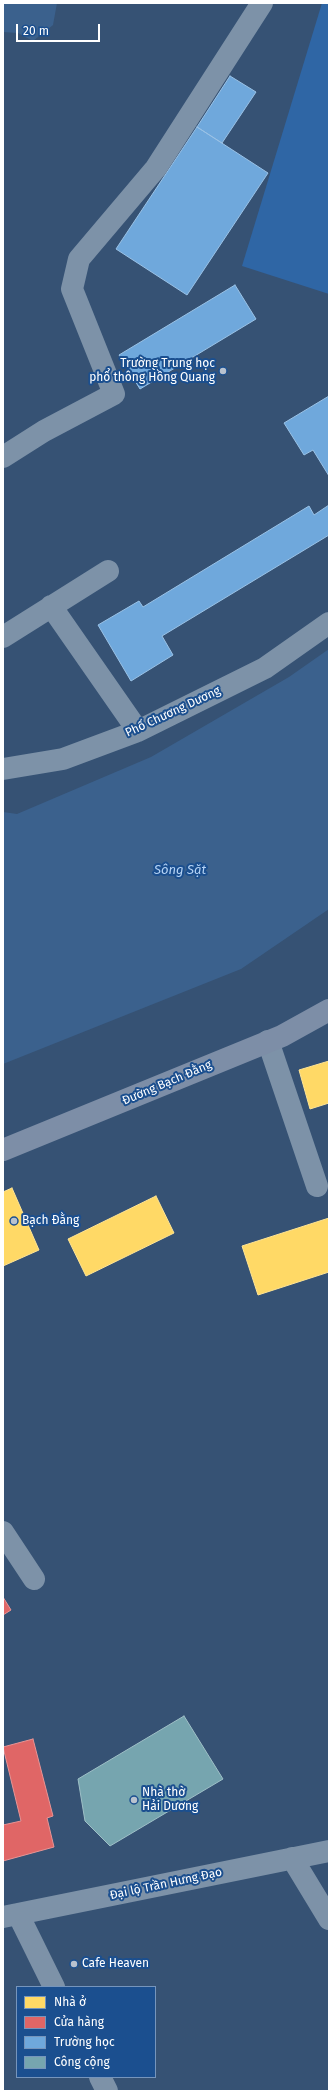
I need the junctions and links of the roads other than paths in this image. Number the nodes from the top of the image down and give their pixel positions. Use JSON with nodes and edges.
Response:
{"nodes":[{"id":1,"x":262,"y":3,"type":"edge"},
{"id":2,"x":3,"y":457,"type":"edge"},
{"id":3,"x":108,"y":571,"type":"dead end"},
{"id":4,"x":51,"y":606,"type":"junction"},
{"id":5,"x":329,"y":623,"type":"edge"},
{"id":6,"x":3,"y":637,"type":"edge"},
{"id":7,"x":138,"y":731,"type":"junction"},
{"id":8,"x":3,"y":769,"type":"edge"},
{"id":9,"x":329,"y":1010,"type":"edge"},
{"id":10,"x":268,"y":1042,"type":"junction"},
{"id":11,"x":3,"y":1150,"type":"edge"},
{"id":12,"x":317,"y":1186,"type":"dead end"},
{"id":13,"x":3,"y":1532,"type":"edge"},
{"id":14,"x":34,"y":1579,"type":"dead end"},
{"id":15,"x":329,"y":1851,"type":"edge"},
{"id":16,"x":292,"y":1858,"type":"junction"},
{"id":17,"x":11,"y":1916,"type":"edge"},
{"id":18,"x":329,"y":1919,"type":"edge"},
{"id":19,"x":53,"y":1986,"type":"edge"},
{"id":20,"x":100,"y":2078,"type":"edge"},
{"id":21,"x":107,"y":2091,"type":"edge"}],
"edges":[{"from":1,"to":2,"type":"street"},
{"from":3,"to":4,"type":"street"},
{"from":4,"to":6,"type":"street"},
{"from":4,"to":7,"type":"street"},
{"from":5,"to":7,"type":"street","name":"Phố Chương Dương"},
{"from":7,"to":8,"type":"street","name":"Phố Chương Dương"},
{"from":9,"to":10,"type":"main road","name":"Đường Bạch Đằng"},
{"from":10,"to":11,"type":"main road","name":"Đường Bạch Đằng"},
{"from":10,"to":12,"type":"street"},
{"from":13,"to":14,"type":"street"},
{"from":15,"to":16,"type":"street","name":"Đại lộ Trần Hưng Đạo"},
{"from":16,"to":17,"type":"street","name":"Đại lộ Trần Hưng Đạo"},
{"from":16,"to":18,"type":"street"},
{"from":17,"to":19,"type":"street"},
{"from":20,"to":21,"type":"street"}]}
